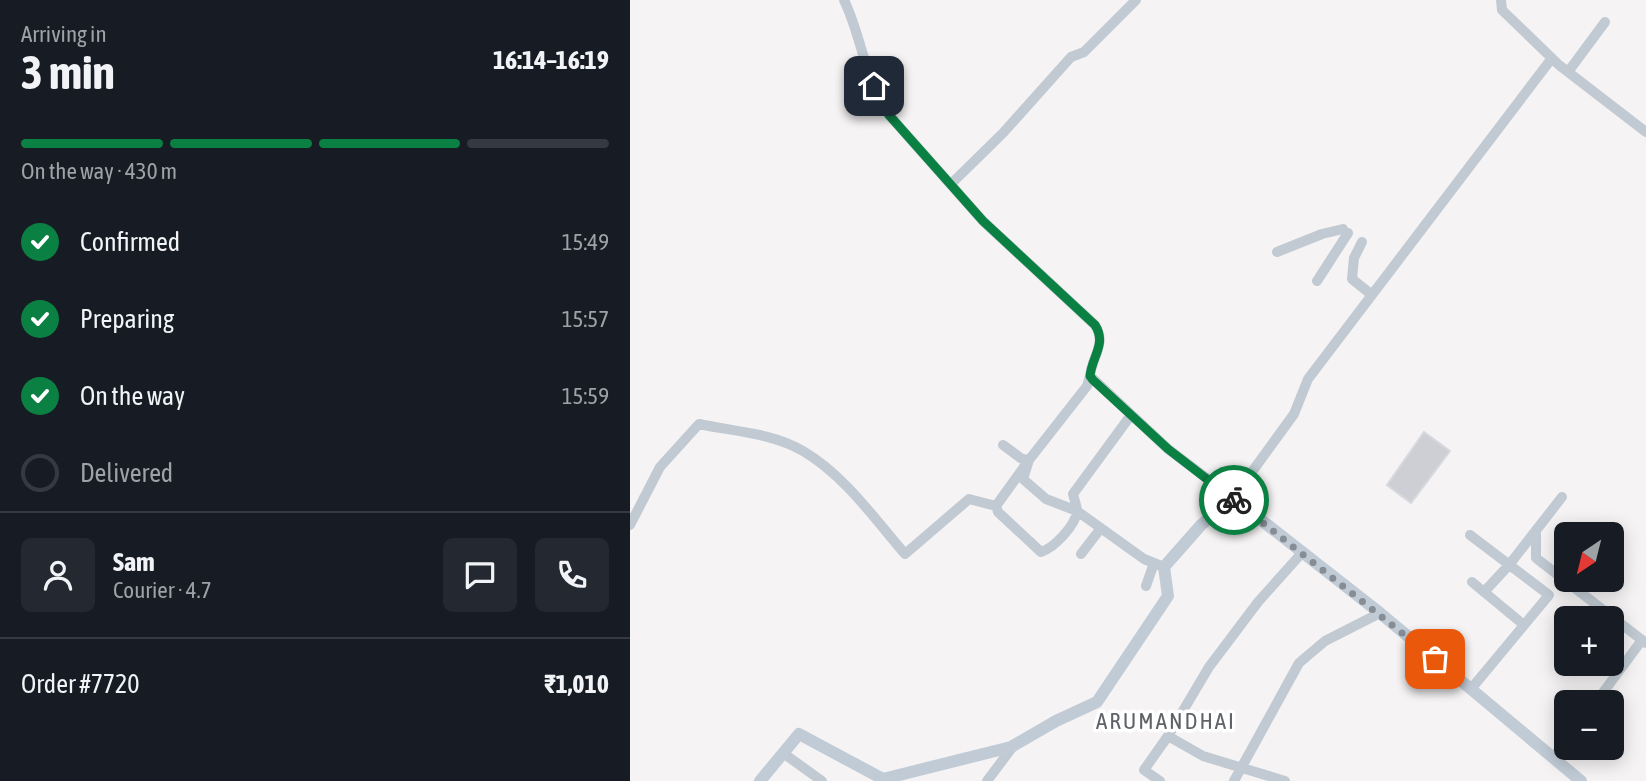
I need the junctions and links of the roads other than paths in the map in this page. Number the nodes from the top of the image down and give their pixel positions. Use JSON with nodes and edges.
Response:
{"nodes":[{"id":1,"x":844,"y":0,"type":"edge"},
{"id":2,"x":1136,"y":0,"type":"edge"},
{"id":3,"x":1501,"y":0,"type":"edge"},
{"id":4,"x":1605,"y":22,"type":"dead end"},
{"id":5,"x":1552,"y":58,"type":"junction"},
{"id":6,"x":1568,"y":72,"type":"junction"},
{"id":7,"x":1646,"y":132,"type":"edge"},
{"id":8,"x":951,"y":184,"type":"junction"},
{"id":9,"x":1362,"y":242,"type":"dead end"},
{"id":10,"x":1277,"y":252,"type":"dead end"},
{"id":11,"x":1317,"y":281,"type":"dead end"},
{"id":12,"x":1372,"y":295,"type":"junction"},
{"id":13,"x":1090,"y":376,"type":"junction"},
{"id":14,"x":1131,"y":415,"type":"junction"},
{"id":15,"x":1003,"y":446,"type":"dead end"},
{"id":16,"x":1029,"y":460,"type":"junction"},
{"id":17,"x":1563,"y":497,"type":"dead end"},
{"id":18,"x":1233,"y":499,"type":"junction"},
{"id":19,"x":996,"y":506,"type":"junction"},
{"id":20,"x":1077,"y":511,"type":"junction"},
{"id":21,"x":630,"y":525,"type":"edge"},
{"id":22,"x":1101,"y":528,"type":"junction"},
{"id":23,"x":1536,"y":530,"type":"junction"},
{"id":24,"x":1470,"y":535,"type":"dead end"},
{"id":25,"x":1081,"y":554,"type":"dead end"},
{"id":26,"x":1301,"y":554,"type":"junction"},
{"id":27,"x":1159,"y":565,"type":"junction"},
{"id":28,"x":1509,"y":565,"type":"junction"},
{"id":29,"x":1472,"y":582,"type":"dead end"},
{"id":30,"x":1146,"y":586,"type":"dead end"},
{"id":31,"x":1484,"y":592,"type":"junction"},
{"id":32,"x":1380,"y":613,"type":"junction"},
{"id":33,"x":1524,"y":625,"type":"junction"},
{"id":34,"x":1644,"y":641,"type":"edge"},
{"id":35,"x":1471,"y":689,"type":"junction"},
{"id":36,"x":1605,"y":690,"type":"edge"},
{"id":37,"x":1168,"y":736,"type":"junction"},
{"id":38,"x":1015,"y":744,"type":"junction"},
{"id":39,"x":783,"y":753,"type":"junction"},
{"id":40,"x":1553,"y":758,"type":"joint"},
{"id":41,"x":1241,"y":767,"type":"junction"},
{"id":42,"x":764,"y":779,"type":"edge"},
{"id":43,"x":887,"y":779,"type":"edge"},
{"id":44,"x":822,"y":781,"type":"edge"},
{"id":45,"x":987,"y":781,"type":"edge"},
{"id":46,"x":1160,"y":781,"type":"edge"},
{"id":47,"x":1234,"y":781,"type":"edge"},
{"id":48,"x":1285,"y":781,"type":"edge"},
{"id":49,"x":1581,"y":781,"type":"edge"}],
"edges":[{"from":1,"to":8,"type":"street"},
{"from":2,"to":8,"type":"street"},
{"from":3,"to":5,"type":"street"},
{"from":4,"to":6,"type":"street"},
{"from":5,"to":6,"type":"street"},
{"from":5,"to":12,"type":"street"},
{"from":6,"to":7,"type":"street"},
{"from":8,"to":13,"type":"street"},
{"from":9,"to":12,"type":"street"},
{"from":10,"to":11,"type":"street"},
{"from":12,"to":18,"type":"street"},
{"from":13,"to":14,"type":"street"},
{"from":13,"to":16,"type":"street"},
{"from":14,"to":18,"type":"street"},
{"from":14,"to":20,"type":"street"},
{"from":15,"to":16,"type":"street"},
{"from":16,"to":19,"type":"street"},
{"from":16,"to":20,"type":"street"},
{"from":17,"to":23,"type":"street"},
{"from":18,"to":26,"type":"street"},
{"from":18,"to":27,"type":"street"},
{"from":19,"to":20,"type":"street"},
{"from":19,"to":21,"type":"street"},
{"from":20,"to":22,"type":"street"},
{"from":22,"to":25,"type":"street"},
{"from":22,"to":27,"type":"street"},
{"from":23,"to":28,"type":"street"},
{"from":23,"to":34,"type":"street"},
{"from":24,"to":28,"type":"street"},
{"from":26,"to":32,"type":"street"},
{"from":26,"to":37,"type":"street"},
{"from":27,"to":30,"type":"street"},
{"from":27,"to":38,"type":"street"},
{"from":28,"to":31,"type":"street"},
{"from":28,"to":33,"type":"street"},
{"from":29,"to":31,"type":"street"},
{"from":31,"to":33,"type":"street"},
{"from":32,"to":35,"type":"street"},
{"from":32,"to":41,"type":"street"},
{"from":33,"to":35,"type":"street"},
{"from":34,"to":36,"type":"street"},
{"from":35,"to":40,"type":"street"},
{"from":37,"to":41,"type":"street"},
{"from":37,"to":46,"type":"street"},
{"from":38,"to":43,"type":"street"},
{"from":38,"to":45,"type":"street"},
{"from":39,"to":42,"type":"street"},
{"from":39,"to":43,"type":"street"},
{"from":39,"to":44,"type":"street"},
{"from":40,"to":49,"type":"street"},
{"from":41,"to":47,"type":"street"},
{"from":41,"to":48,"type":"street"}]}
